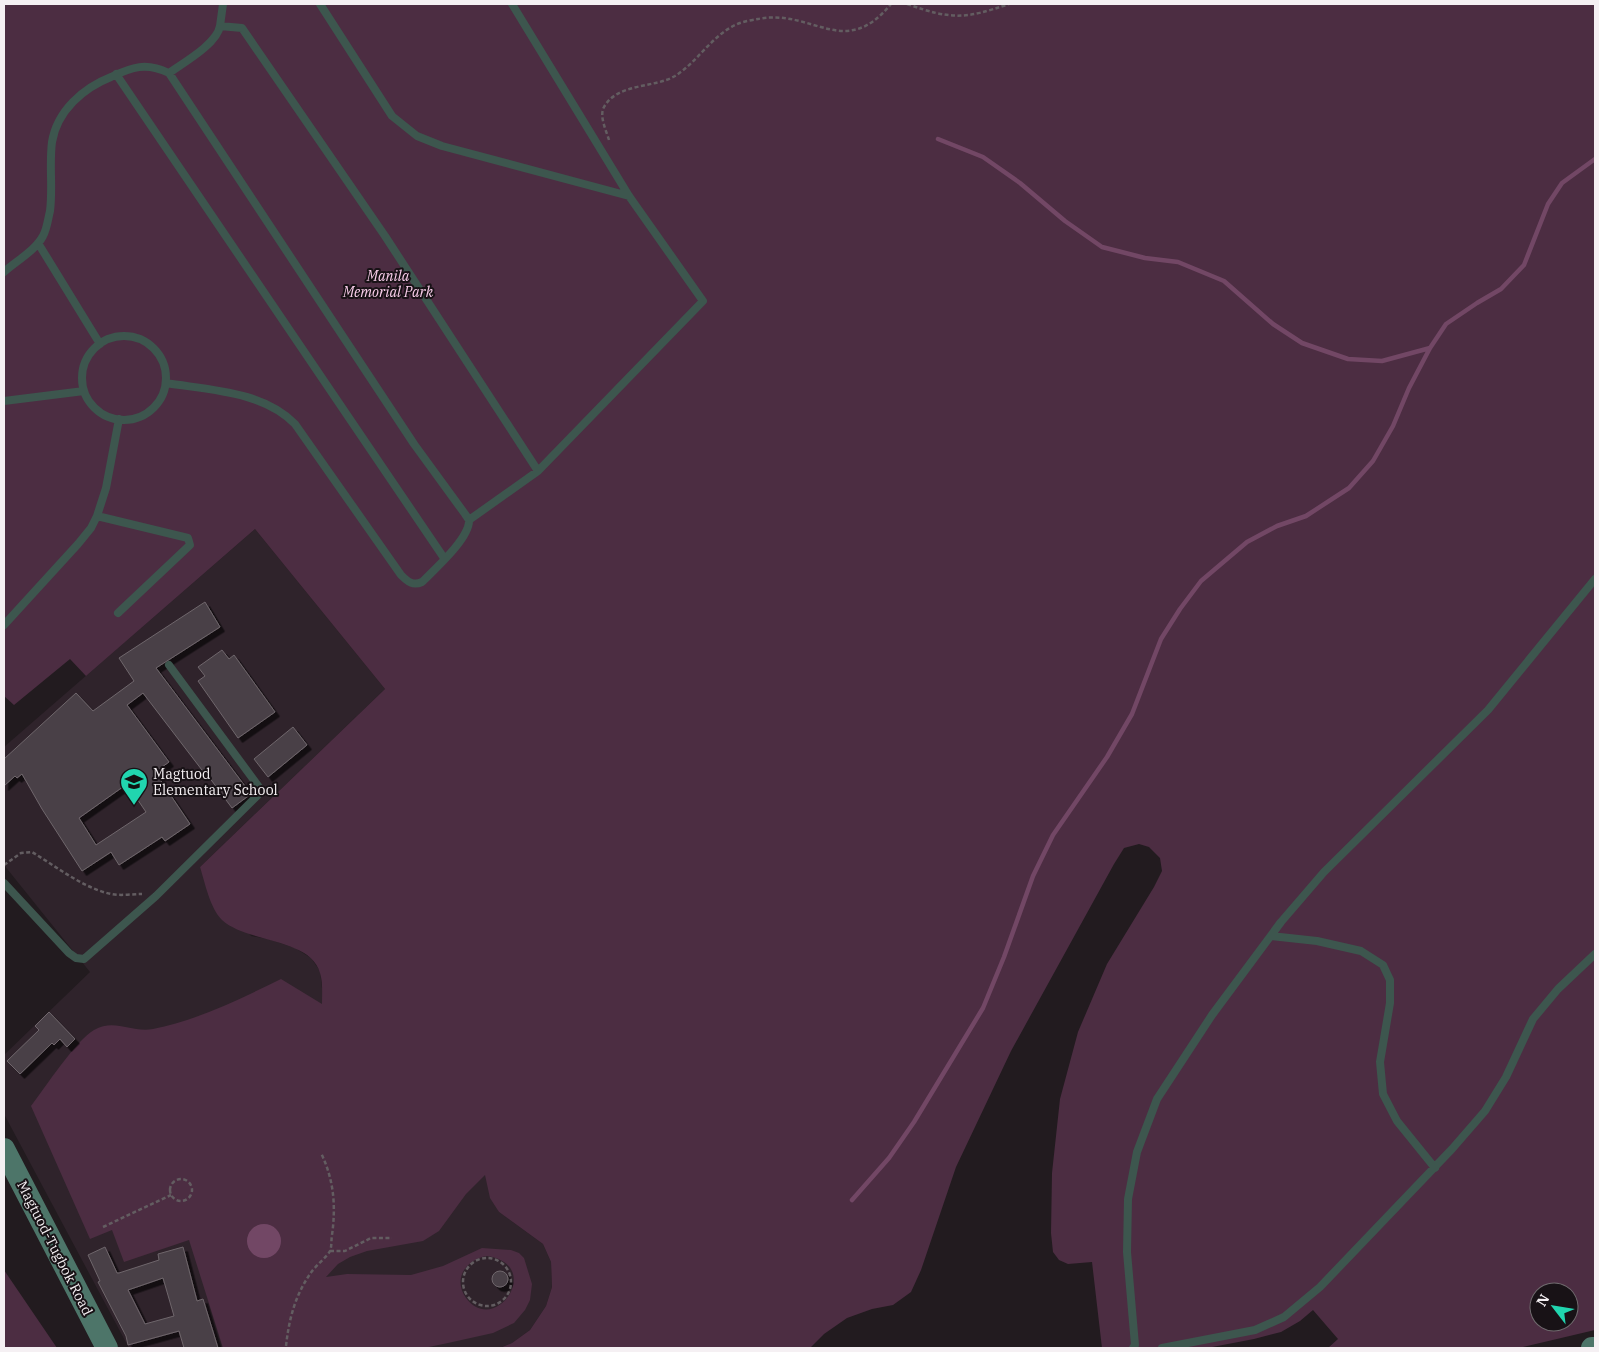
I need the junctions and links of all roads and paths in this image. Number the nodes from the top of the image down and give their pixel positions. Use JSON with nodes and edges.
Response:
{"nodes":[{"id":1,"x":223,"y":4,"type":"edge"},
{"id":2,"x":320,"y":4,"type":"edge"},
{"id":3,"x":512,"y":4,"type":"edge"},
{"id":4,"x":891,"y":4,"type":"edge"},
{"id":5,"x":908,"y":4,"type":"edge"},
{"id":6,"x":1009,"y":4,"type":"edge"},
{"id":7,"x":220,"y":26,"type":"junction"},
{"id":8,"x":169,"y":72,"type":"junction"},
{"id":9,"x":116,"y":74,"type":"junction"},
{"id":10,"x":609,"y":141,"type":"dead end"},
{"id":11,"x":630,"y":196,"type":"junction"},
{"id":12,"x":38,"y":243,"type":"junction"},
{"id":13,"x":4,"y":272,"type":"edge"},
{"id":14,"x":100,"y":344,"type":"junction"},
{"id":15,"x":166,"y":383,"type":"junction"},
{"id":16,"x":84,"y":391,"type":"junction"},
{"id":17,"x":4,"y":401,"type":"edge"},
{"id":18,"x":119,"y":419,"type":"junction"},
{"id":19,"x":538,"y":471,"type":"junction"},
{"id":20,"x":97,"y":516,"type":"junction"},
{"id":21,"x":469,"y":520,"type":"junction"},
{"id":22,"x":444,"y":558,"type":"junction"},
{"id":23,"x":1595,"y":579,"type":"edge"},
{"id":24,"x":118,"y":613,"type":"dead end"},
{"id":25,"x":5,"y":620,"type":"edge"},
{"id":26,"x":169,"y":665,"type":"dead end"},
{"id":27,"x":4,"y":865,"type":"edge"},
{"id":28,"x":4,"y":883,"type":"edge"},
{"id":29,"x":156,"y":896,"type":"junction"},
{"id":30,"x":1271,"y":936,"type":"junction"},
{"id":31,"x":1595,"y":954,"type":"edge"},
{"id":32,"x":4,"y":1149,"type":"edge"},
{"id":33,"x":322,"y":1153,"type":"dead end"},
{"id":34,"x":1435,"y":1168,"type":"junction"},
{"id":35,"x":171,"y":1195,"type":"junction"},
{"id":36,"x":102,"y":1227,"type":"dead end"},
{"id":37,"x":392,"y":1238,"type":"dead end"},
{"id":38,"x":330,"y":1251,"type":"junction"},
{"id":39,"x":464,"y":1289,"type":"joint"},
{"id":40,"x":286,"y":1346,"type":"dead end"},
{"id":41,"x":1136,"y":1347,"type":"edge"},
{"id":42,"x":107,"y":1348,"type":"edge"},
{"id":43,"x":1162,"y":1348,"type":"edge"}],
"edges":[{"from":1,"to":7,"type":"lane"},
{"from":2,"to":11,"type":"lane"},
{"from":3,"to":11,"type":"lane"},
{"from":4,"to":10,"type":"path"},
{"from":5,"to":6,"type":"path"},
{"from":7,"to":8,"type":"lane"},
{"from":7,"to":19,"type":"lane"},
{"from":8,"to":9,"type":"lane"},
{"from":8,"to":21,"type":"lane"},
{"from":9,"to":12,"type":"lane"},
{"from":9,"to":22,"type":"lane"},
{"from":11,"to":19,"type":"lane"},
{"from":12,"to":13,"type":"lane"},
{"from":12,"to":14,"type":"lane"},
{"from":14,"to":15,"type":"lane"},
{"from":14,"to":16,"type":"lane"},
{"from":15,"to":18,"type":"lane"},
{"from":15,"to":22,"type":"lane"},
{"from":16,"to":17,"type":"lane"},
{"from":16,"to":18,"type":"lane"},
{"from":18,"to":20,"type":"lane"},
{"from":19,"to":21,"type":"lane"},
{"from":20,"to":24,"type":"lane"},
{"from":20,"to":25,"type":"lane"},
{"from":21,"to":22,"type":"lane"},
{"from":23,"to":30,"type":"lane"},
{"from":26,"to":29,"type":"lane"},
{"from":27,"to":29,"type":"path"},
{"from":28,"to":29,"type":"lane"},
{"from":30,"to":34,"type":"lane"},
{"from":30,"to":41,"type":"lane"},
{"from":31,"to":34,"type":"lane"},
{"from":32,"to":42,"type":"main road","name":"Magtuod-Tugbok Road"},
{"from":33,"to":38,"type":"path"},
{"from":34,"to":43,"type":"lane"},
{"from":35,"to":35,"type":"path"},
{"from":35,"to":36,"type":"path"},
{"from":37,"to":38,"type":"path"},
{"from":38,"to":40,"type":"path"},
{"from":39,"to":39,"type":"path"}]}
